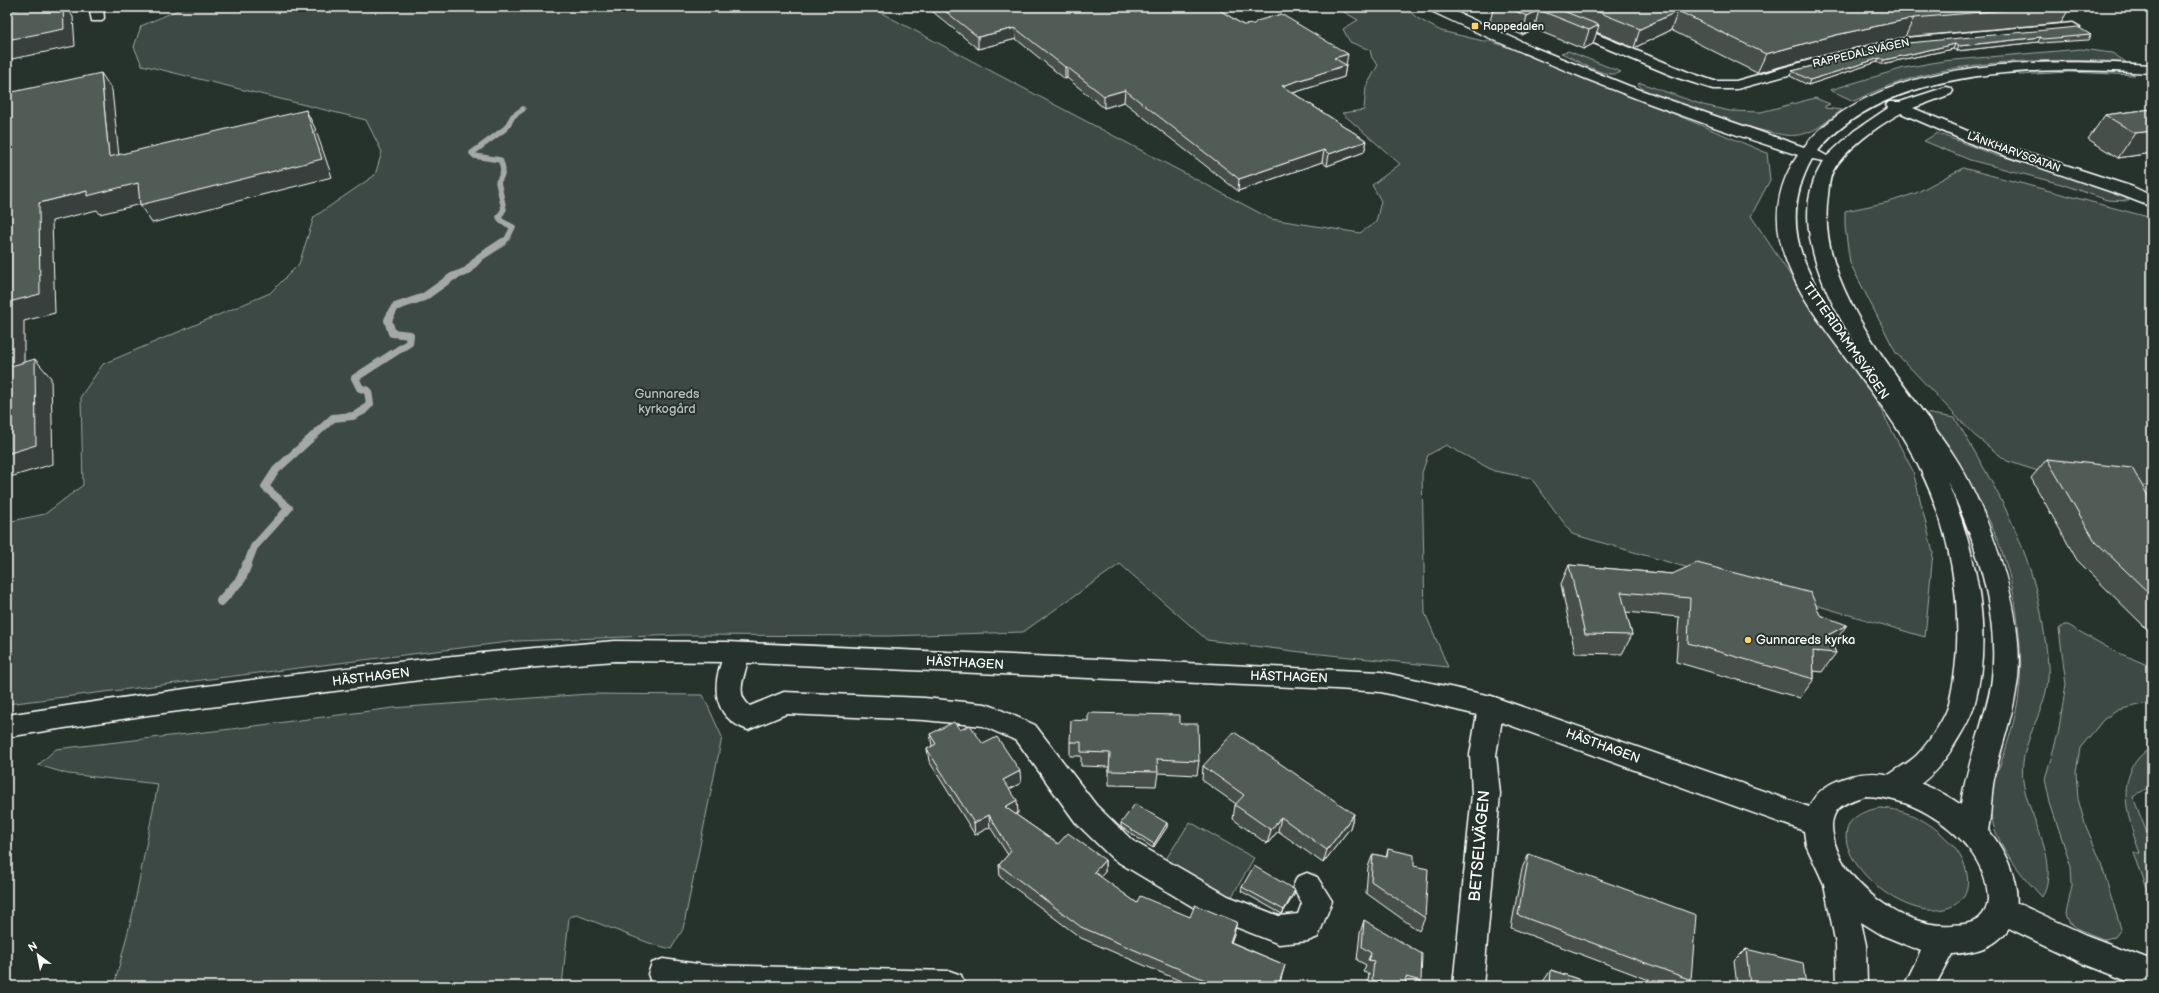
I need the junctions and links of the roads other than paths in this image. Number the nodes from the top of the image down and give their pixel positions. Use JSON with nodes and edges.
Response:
{"nodes":[{"id":1,"x":1434,"y":7,"type":"edge"},
{"id":2,"x":1519,"y":7,"type":"edge"},
{"id":3,"x":2073,"y":27,"type":"edge"},
{"id":4,"x":1654,"y":64,"type":"junction"},
{"id":5,"x":2152,"y":69,"type":"edge"},
{"id":6,"x":2152,"y":78,"type":"edge"},
{"id":7,"x":1615,"y":85,"type":"junction"},
{"id":8,"x":1878,"y":98,"type":"junction"},
{"id":9,"x":1901,"y":108,"type":"junction"},
{"id":10,"x":1807,"y":153,"type":"junction"},
{"id":11,"x":1831,"y":161,"type":"junction"},
{"id":12,"x":2152,"y":202,"type":"edge"},
{"id":13,"x":737,"y":653,"type":"junction"},
{"id":14,"x":1492,"y":707,"type":"junction"},
{"id":15,"x":7,"y":726,"type":"edge"},
{"id":16,"x":1892,"y":787,"type":"junction"},
{"id":17,"x":1818,"y":823,"type":"junction"},
{"id":18,"x":1974,"y":834,"type":"junction"},
{"id":19,"x":1838,"y":880,"type":"junction"},
{"id":20,"x":1307,"y":887,"type":"dead end"},
{"id":21,"x":2002,"y":910,"type":"junction"},
{"id":22,"x":1943,"y":940,"type":"junction"},
{"id":23,"x":663,"y":974,"type":"dead end"},
{"id":24,"x":2152,"y":975,"type":"edge"},
{"id":25,"x":950,"y":986,"type":"edge"},
{"id":26,"x":1468,"y":986,"type":"edge"},
{"id":27,"x":1852,"y":986,"type":"edge"},
{"id":28,"x":1919,"y":986,"type":"edge"}],
"edges":[{"from":1,"to":7,"type":"street"},
{"from":2,"to":4,"type":"street","name":"RAPPEDALSVÄGEN"},
{"from":3,"to":4,"type":"street","name":"RAPPEDALSVÄGEN"},
{"from":4,"to":7,"type":"street"},
{"from":5,"to":8,"type":"street","name":"TITTERIDAMMSVÄGEN"},
{"from":6,"to":9,"type":"street","name":"TITTERIDAMMSVÄGEN"},
{"from":7,"to":10,"type":"street"},
{"from":8,"to":9,"type":"street","name":"LÄNKHARVSGATAN"},
{"from":8,"to":10,"type":"street","name":"TITTERIDAMMSVÄGEN"},
{"from":9,"to":11,"type":"street","name":"TITTERIDAMMSVÄGEN"},
{"from":9,"to":12,"type":"street","name":"LÄNKHARVSGATAN"},
{"from":10,"to":11,"type":"street"},
{"from":10,"to":16,"type":"street","name":"TITTERIDAMMSVÄGEN"},
{"from":11,"to":18,"type":"street","name":"TITTERIDAMMSVÄGEN"},
{"from":13,"to":14,"type":"street","name":"HÄSTHAGEN"},
{"from":13,"to":15,"type":"street","name":"HÄSTHAGEN"},
{"from":13,"to":20,"type":"street"},
{"from":14,"to":17,"type":"street","name":"HÄSTHAGEN"},
{"from":14,"to":26,"type":"street","name":"BETSELVÄGEN"},
{"from":16,"to":17,"type":"street"},
{"from":16,"to":18,"type":"street"},
{"from":17,"to":19,"type":"street"},
{"from":18,"to":21,"type":"street"},
{"from":19,"to":22,"type":"street"},
{"from":19,"to":27,"type":"street"},
{"from":21,"to":22,"type":"street"},
{"from":21,"to":24,"type":"street"},
{"from":22,"to":28,"type":"street"},
{"from":23,"to":25,"type":"street"}]}
